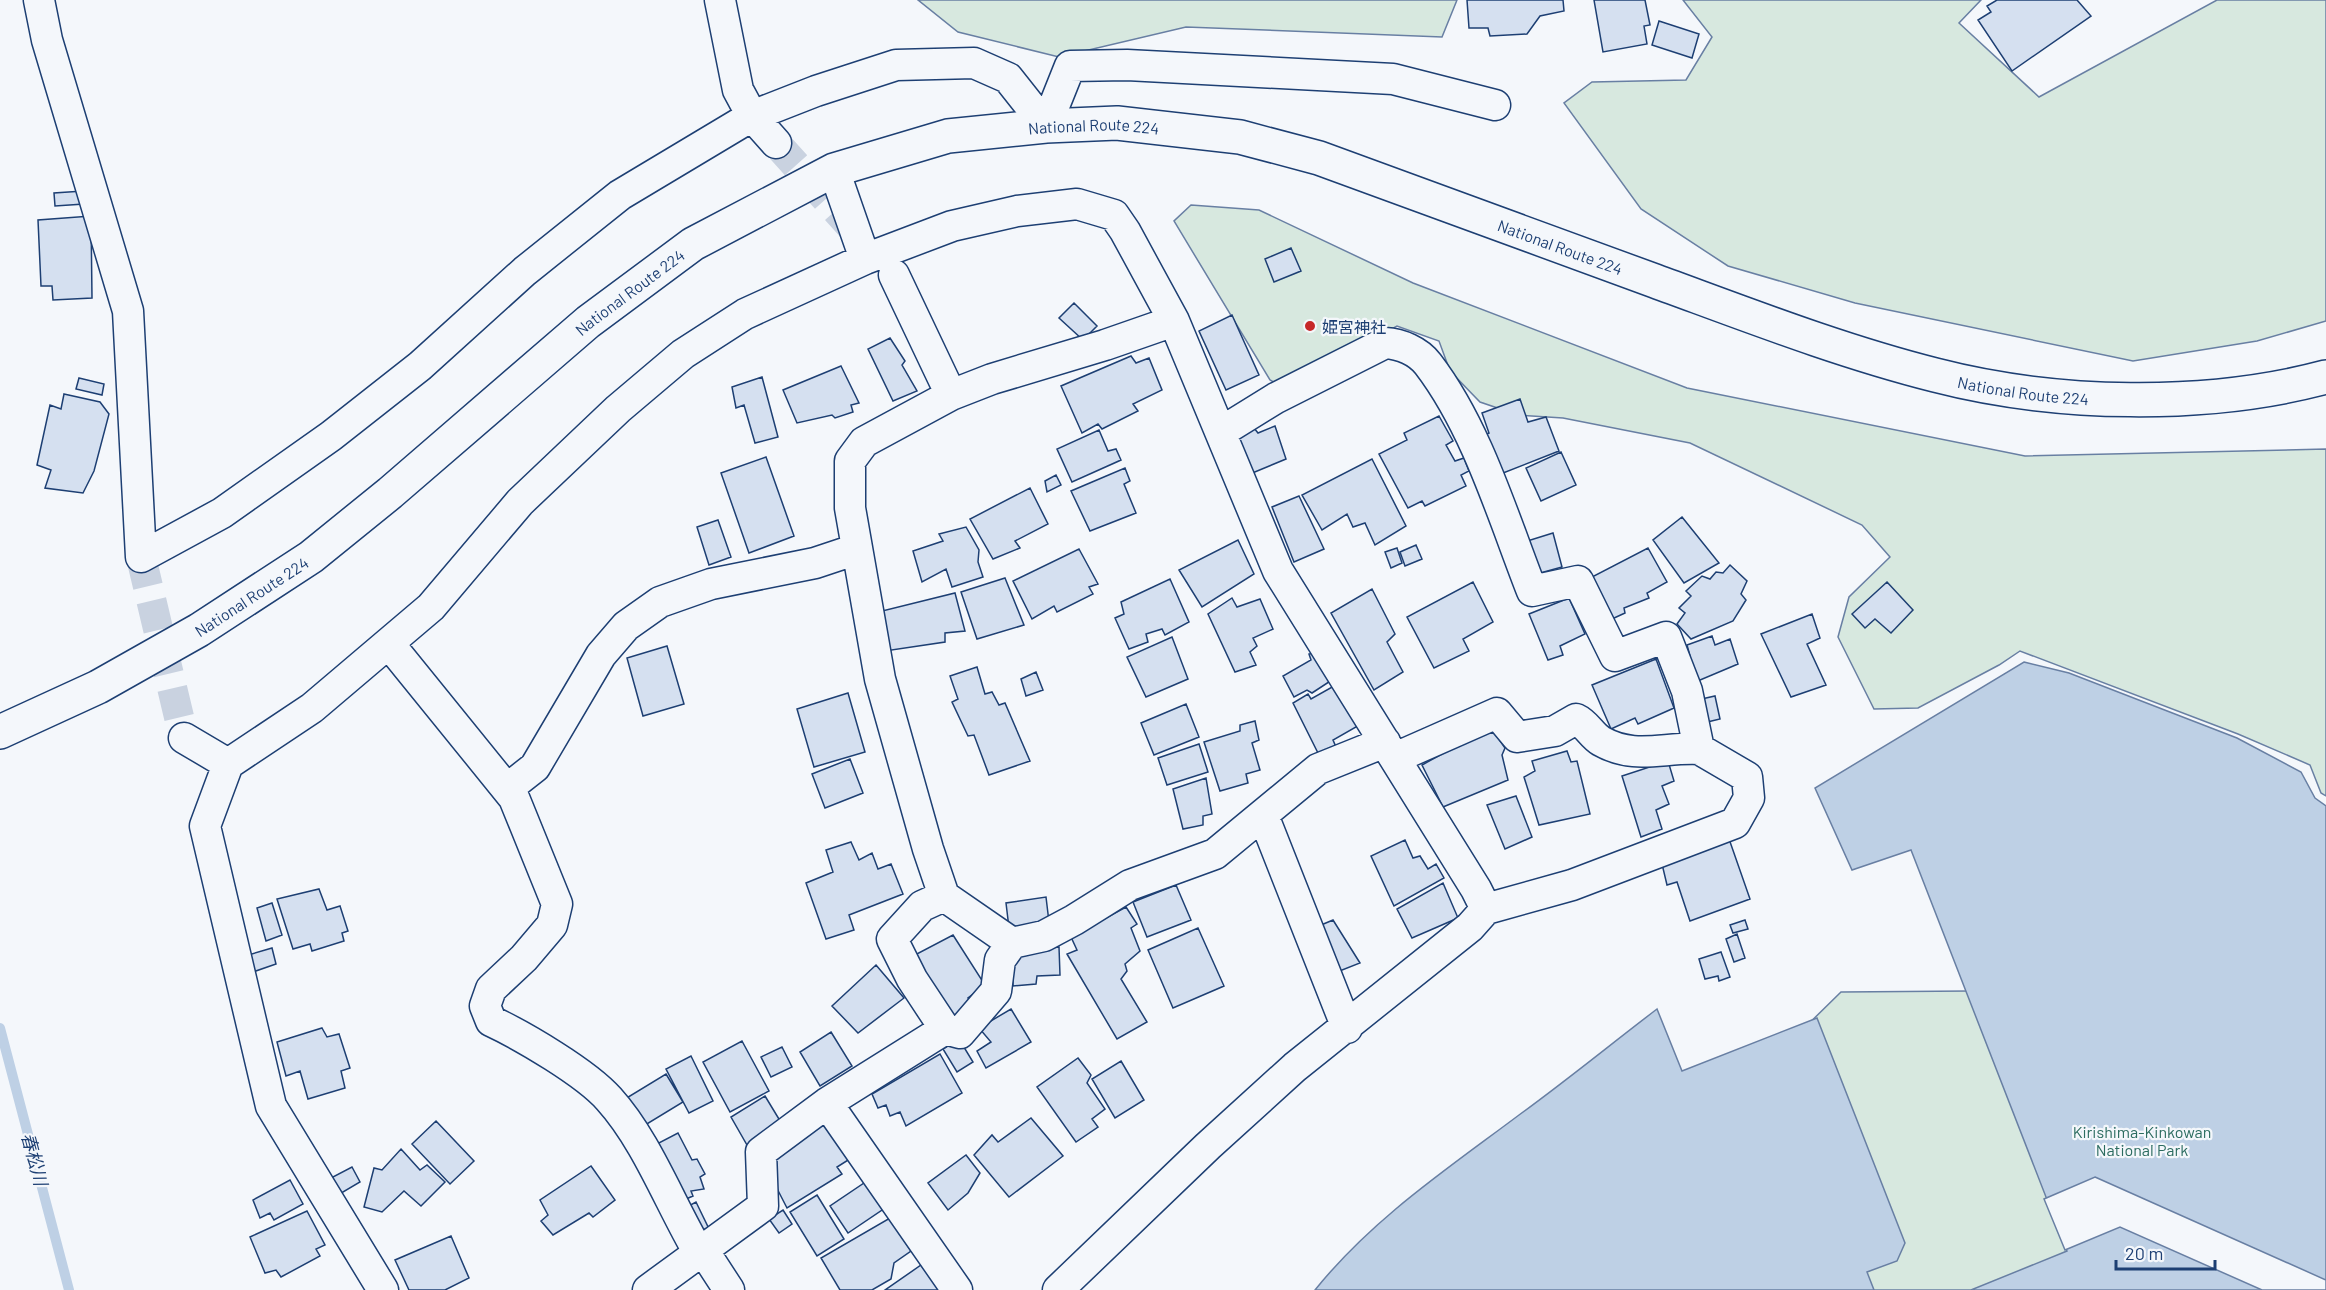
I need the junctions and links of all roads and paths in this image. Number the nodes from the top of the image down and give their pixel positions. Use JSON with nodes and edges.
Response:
{"nodes":[{"id":1,"x":39,"y":0,"type":"edge"},
{"id":2,"x":720,"y":0,"type":"edge"},
{"id":3,"x":1495,"y":105,"type":"dead end"},
{"id":4,"x":753,"y":116,"type":"junction"},
{"id":5,"x":1046,"y":126,"type":"junction"},
{"id":6,"x":776,"y":143,"type":"tunnel mouth"},
{"id":7,"x":834,"y":170,"type":"junction"},
{"id":8,"x":865,"y":259,"type":"junction"},
{"id":9,"x":894,"y":275,"type":"dead end"},
{"id":10,"x":1174,"y":321,"type":"junction"},
{"id":11,"x":2326,"y":376,"type":"edge"},
{"id":12,"x":951,"y":395,"type":"junction"},
{"id":13,"x":1221,"y":432,"type":"junction"},
{"id":14,"x":857,"y":549,"type":"junction"},
{"id":15,"x":390,"y":645,"type":"junction"},
{"id":16,"x":6,"y":730,"type":"edge"},
{"id":17,"x":184,"y":738,"type":"dead end"},
{"id":18,"x":1699,"y":749,"type":"junction"},
{"id":19,"x":1390,"y":750,"type":"junction"},
{"id":20,"x":228,"y":764,"type":"junction"},
{"id":21,"x":507,"y":789,"type":"junction"},
{"id":22,"x":1263,"y":815,"type":"junction"},
{"id":23,"x":944,"y":896,"type":"junction"},
{"id":24,"x":1486,"y":909,"type":"junction"},
{"id":25,"x":1012,"y":943,"type":"junction"},
{"id":26,"x":1347,"y":1028,"type":"junction"},
{"id":27,"x":945,"y":1029,"type":"junction"},
{"id":28,"x":827,"y":1103,"type":"junction"},
{"id":29,"x":701,"y":1251,"type":"junction"},
{"id":30,"x":383,"y":1290,"type":"edge"},
{"id":31,"x":648,"y":1290,"type":"edge"},
{"id":32,"x":729,"y":1290,"type":"edge"},
{"id":33,"x":957,"y":1290,"type":"edge"},
{"id":34,"x":1058,"y":1290,"type":"edge"}],
"edges":[{"from":1,"to":4,"type":"street"},
{"from":2,"to":4,"type":"street"},
{"from":3,"to":5,"type":"street"},
{"from":4,"to":5,"type":"street"},
{"from":4,"to":6,"type":"street"},
{"from":5,"to":7,"type":"highway","name":"National Route 224"},
{"from":5,"to":11,"type":"highway","name":"National Route 224"},
{"from":7,"to":8,"type":"street"},
{"from":7,"to":16,"type":"highway","name":"National Route 224"},
{"from":8,"to":10,"type":"street"},
{"from":8,"to":15,"type":"street"},
{"from":9,"to":12,"type":"street"},
{"from":10,"to":12,"type":"street"},
{"from":10,"to":13,"type":"street"},
{"from":12,"to":14,"type":"street"},
{"from":13,"to":18,"type":"street"},
{"from":13,"to":19,"type":"street"},
{"from":14,"to":21,"type":"street"},
{"from":14,"to":23,"type":"street"},
{"from":15,"to":20,"type":"street"},
{"from":15,"to":21,"type":"street"},
{"from":17,"to":20,"type":"street"},
{"from":18,"to":19,"type":"street"},
{"from":18,"to":24,"type":"street"},
{"from":19,"to":22,"type":"street"},
{"from":19,"to":24,"type":"street"},
{"from":20,"to":30,"type":"street"},
{"from":21,"to":29,"type":"street"},
{"from":22,"to":25,"type":"street"},
{"from":22,"to":26,"type":"street"},
{"from":23,"to":25,"type":"street"},
{"from":23,"to":27,"type":"street"},
{"from":24,"to":26,"type":"street"},
{"from":25,"to":27,"type":"street"},
{"from":26,"to":34,"type":"street"},
{"from":27,"to":28,"type":"street"},
{"from":28,"to":29,"type":"street"},
{"from":28,"to":33,"type":"street"},
{"from":29,"to":31,"type":"street"},
{"from":29,"to":32,"type":"street"}]}
